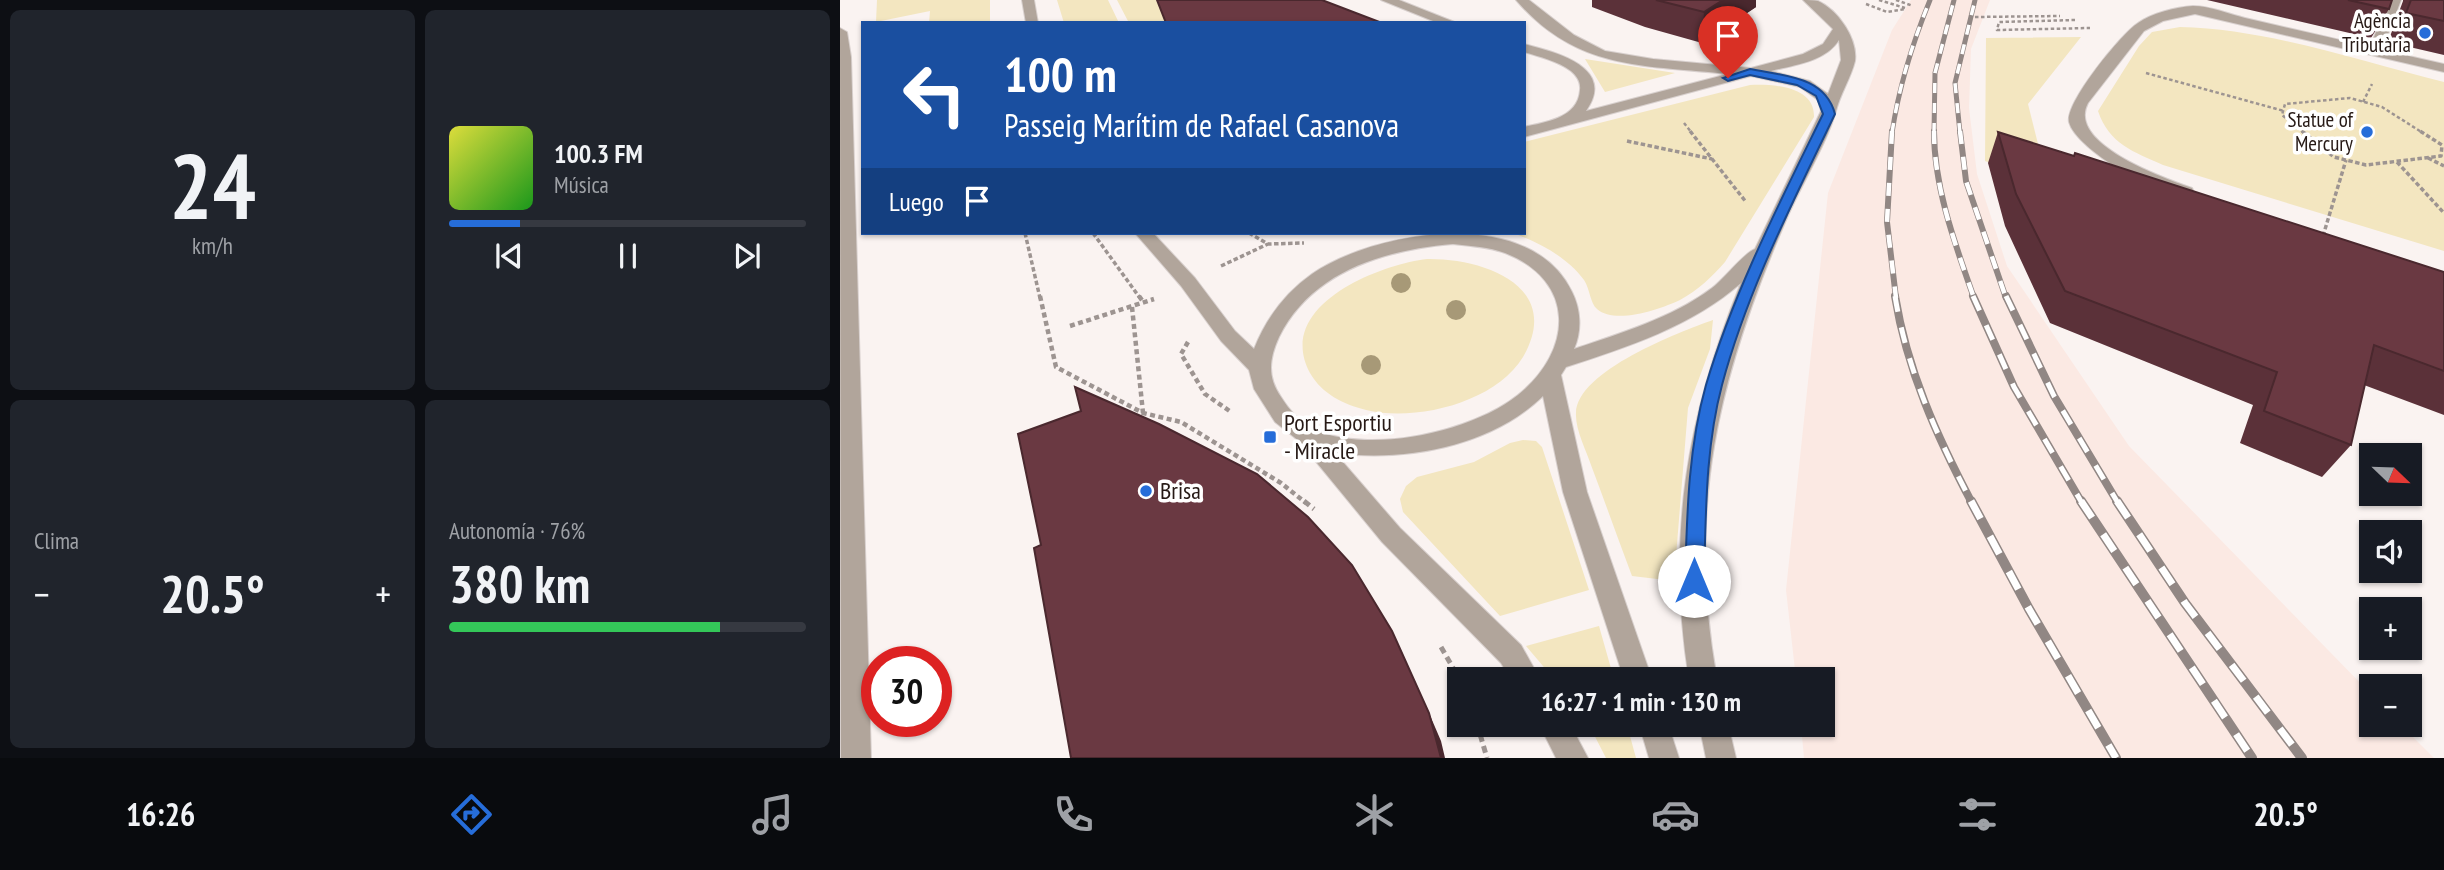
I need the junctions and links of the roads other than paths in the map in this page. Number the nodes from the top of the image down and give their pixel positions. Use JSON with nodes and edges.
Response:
{"nodes":[{"id":1,"x":1028,"y":0,"type":"edge"},
{"id":2,"x":1387,"y":0,"type":"edge"},
{"id":3,"x":1522,"y":0,"type":"edge"},
{"id":4,"x":1791,"y":0,"type":"edge"},
{"id":5,"x":1809,"y":0,"type":"edge"},
{"id":6,"x":2395,"y":0,"type":"edge"},
{"id":7,"x":2198,"y":5,"type":"edge"},
{"id":8,"x":1821,"y":8,"type":"junction"},
{"id":9,"x":1032,"y":21,"type":"edge"},
{"id":10,"x":1445,"y":21,"type":"edge"},
{"id":11,"x":1840,"y":29,"type":"junction"},
{"id":12,"x":840,"y":32,"type":"edge"},
{"id":13,"x":1526,"y":49,"type":"edge"},
{"id":14,"x":2375,"y":51,"type":"junction"},
{"id":15,"x":2444,"y":68,"type":"edge"},
{"id":16,"x":1750,"y":72,"type":"junction"},
{"id":17,"x":1829,"y":114,"type":"junction"},
{"id":18,"x":1565,"y":121,"type":"junction"},
{"id":19,"x":1526,"y":131,"type":"edge"},
{"id":20,"x":2208,"y":199,"type":"edge"},
{"id":21,"x":1777,"y":221,"type":"junction"},
{"id":22,"x":1146,"y":235,"type":"edge"},
{"id":23,"x":1373,"y":235,"type":"edge"},
{"id":24,"x":1339,"y":266,"type":"junction"},
{"id":25,"x":1258,"y":366,"type":"junction"},
{"id":26,"x":1556,"y":369,"type":"junction"},
{"id":27,"x":1307,"y":436,"type":"junction"},
{"id":28,"x":1519,"y":667,"type":"edge"},
{"id":29,"x":1634,"y":667,"type":"edge"},
{"id":30,"x":1701,"y":667,"type":"edge"},
{"id":31,"x":1561,"y":737,"type":"edge"},
{"id":32,"x":1657,"y":737,"type":"edge"},
{"id":33,"x":1716,"y":737,"type":"edge"},
{"id":34,"x":856,"y":758,"type":"edge"},
{"id":35,"x":1573,"y":758,"type":"edge"},
{"id":36,"x":1664,"y":758,"type":"edge"},
{"id":37,"x":1721,"y":758,"type":"edge"}],
"edges":[{"from":1,"to":9,"type":"street"},
{"from":2,"to":10,"type":"street"},
{"from":3,"to":16,"type":"street"},
{"from":4,"to":8,"type":"street"},
{"from":5,"to":8,"type":"street"},
{"from":6,"to":14,"type":"street"},
{"from":7,"to":14,"type":"street"},
{"from":7,"to":20,"type":"street"},
{"from":8,"to":11,"type":"street"},
{"from":11,"to":16,"type":"street"},
{"from":11,"to":17,"type":"street"},
{"from":12,"to":34,"type":"street"},
{"from":13,"to":18,"type":"street"},
{"from":14,"to":15,"type":"street"},
{"from":16,"to":17,"type":"street"},
{"from":16,"to":18,"type":"street"},
{"from":17,"to":21,"type":"street"},
{"from":18,"to":19,"type":"street"},
{"from":21,"to":26,"type":"street"},
{"from":21,"to":30,"type":"street"},
{"from":22,"to":25,"type":"street"},
{"from":23,"to":24,"type":"street"},
{"from":24,"to":25,"type":"street"},
{"from":24,"to":26,"type":"street"},
{"from":25,"to":27,"type":"street"},
{"from":26,"to":27,"type":"street"},
{"from":26,"to":29,"type":"street"},
{"from":27,"to":28,"type":"street"},
{"from":31,"to":35,"type":"street"},
{"from":32,"to":36,"type":"street"},
{"from":33,"to":37,"type":"street"}]}
